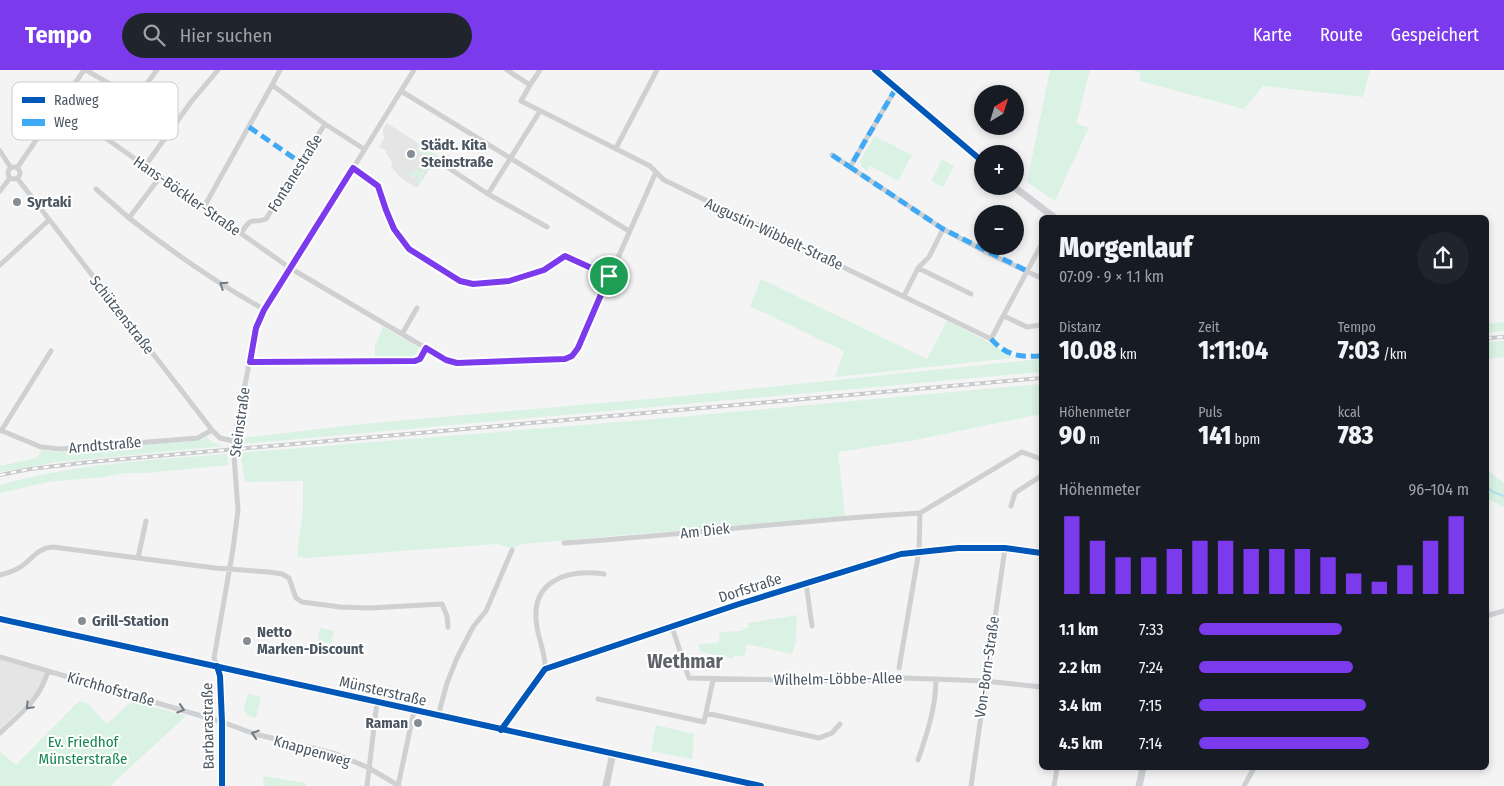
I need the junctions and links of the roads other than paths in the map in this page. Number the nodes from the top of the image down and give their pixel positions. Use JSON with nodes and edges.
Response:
{"nodes":[{"id":1,"x":85,"y":70,"type":"edge"},
{"id":2,"x":157,"y":70,"type":"edge"},
{"id":3,"x":218,"y":70,"type":"edge"},
{"id":4,"x":280,"y":70,"type":"edge"},
{"id":5,"x":414,"y":70,"type":"edge"},
{"id":6,"x":507,"y":70,"type":"edge"},
{"id":7,"x":540,"y":70,"type":"edge"},
{"id":8,"x":657,"y":70,"type":"edge"},
{"id":9,"x":875,"y":70,"type":"edge"},
{"id":10,"x":77,"y":82,"type":"edge"},
{"id":11,"x":106,"y":82,"type":"edge"},
{"id":12,"x":148,"y":82,"type":"edge"},
{"id":13,"x":272,"y":85,"type":"junction"},
{"id":14,"x":530,"y":85,"type":"junction"},
{"id":15,"x":896,"y":88,"type":"junction"},
{"id":16,"x":401,"y":91,"type":"junction"},
{"id":17,"x":540,"y":110,"type":"junction"},
{"id":18,"x":178,"y":120,"type":"edge"},
{"id":19,"x":325,"y":124,"type":"junction"},
{"id":20,"x":36,"y":140,"type":"edge"},
{"id":21,"x":108,"y":140,"type":"edge"},
{"id":22,"x":164,"y":140,"type":"edge"},
{"id":23,"x":616,"y":148,"type":"junction"},
{"id":24,"x":364,"y":149,"type":"junction"},
{"id":25,"x":0,"y":151,"type":"edge"},
{"id":26,"x":974,"y":154,"type":"edge"},
{"id":27,"x":832,"y":156,"type":"dead end"},
{"id":28,"x":511,"y":158,"type":"junction"},
{"id":29,"x":438,"y":161,"type":"dead end"},
{"id":30,"x":145,"y":166,"type":"junction"},
{"id":31,"x":850,"y":167,"type":"junction"},
{"id":32,"x":11,"y":168,"type":"junction"},
{"id":33,"x":17,"y":168,"type":"junction"},
{"id":34,"x":353,"y":168,"type":"junction"},
{"id":35,"x":656,"y":172,"type":"junction"},
{"id":36,"x":160,"y":177,"type":"junction"},
{"id":37,"x":10,"y":178,"type":"junction"},
{"id":38,"x":17,"y":178,"type":"junction"},
{"id":39,"x":96,"y":189,"type":"dead end"},
{"id":40,"x":0,"y":191,"type":"edge"},
{"id":41,"x":488,"y":194,"type":"junction"},
{"id":42,"x":1024,"y":194,"type":"edge"},
{"id":43,"x":204,"y":208,"type":"junction"},
{"id":44,"x":1051,"y":215,"type":"edge"},
{"id":45,"x":129,"y":218,"type":"junction"},
{"id":46,"x":49,"y":220,"type":"junction"},
{"id":47,"x":547,"y":227,"type":"dead end"},
{"id":48,"x":943,"y":229,"type":"junction"},
{"id":49,"x":629,"y":231,"type":"junction"},
{"id":50,"x":241,"y":233,"type":"junction"},
{"id":51,"x":1039,"y":249,"type":"edge"},
{"id":52,"x":0,"y":265,"type":"edge"},
{"id":53,"x":290,"y":268,"type":"junction"},
{"id":54,"x":918,"y":268,"type":"junction"},
{"id":55,"x":1027,"y":271,"type":"junction"},
{"id":56,"x":609,"y":276,"type":"junction"},
{"id":57,"x":1039,"y":277,"type":"edge"},
{"id":58,"x":971,"y":294,"type":"dead end"},
{"id":59,"x":904,"y":296,"type":"junction"},
{"id":60,"x":417,"y":308,"type":"dead end"},
{"id":61,"x":264,"y":310,"type":"junction"},
{"id":62,"x":1004,"y":316,"type":"junction"},
{"id":63,"x":1039,"y":325,"type":"edge"},
{"id":64,"x":402,"y":334,"type":"junction"},
{"id":65,"x":426,"y":348,"type":"junction"},
{"id":66,"x":51,"y":351,"type":"dead end"},
{"id":67,"x":250,"y":362,"type":"junction"},
{"id":68,"x":212,"y":430,"type":"junction"},
{"id":69,"x":0,"y":431,"type":"edge"},
{"id":70,"x":234,"y":441,"type":"junction"},
{"id":71,"x":1039,"y":458,"type":"edge"},
{"id":72,"x":1039,"y":477,"type":"edge"},
{"id":73,"x":1011,"y":506,"type":"dead end"},
{"id":74,"x":920,"y":513,"type":"junction"},
{"id":75,"x":146,"y":521,"type":"dead end"},
{"id":76,"x":564,"y":543,"type":"dead end"},
{"id":77,"x":1004,"y":548,"type":"junction"},
{"id":78,"x":512,"y":550,"type":"dead end"},
{"id":79,"x":919,"y":551,"type":"junction"},
{"id":80,"x":1039,"y":553,"type":"edge"},
{"id":81,"x":138,"y":558,"type":"junction"},
{"id":82,"x":230,"y":570,"type":"junction"},
{"id":83,"x":604,"y":574,"type":"dead end"},
{"id":84,"x":0,"y":575,"type":"edge"},
{"id":85,"x":806,"y":584,"type":"junction"},
{"id":86,"x":1504,"y":611,"type":"edge"},
{"id":87,"x":1489,"y":615,"type":"edge"},
{"id":88,"x":0,"y":620,"type":"edge"},
{"id":89,"x":812,"y":626,"type":"dead end"},
{"id":90,"x":448,"y":627,"type":"dead end"},
{"id":91,"x":672,"y":627,"type":"junction"},
{"id":92,"x":0,"y":657,"type":"edge"},
{"id":93,"x":217,"y":666,"type":"junction"},
{"id":94,"x":900,"y":668,"type":"dead end"},
{"id":95,"x":545,"y":669,"type":"junction"},
{"id":96,"x":48,"y":671,"type":"junction"},
{"id":97,"x":936,"y":679,"type":"junction"},
{"id":98,"x":713,"y":680,"type":"junction"},
{"id":99,"x":985,"y":681,"type":"junction"},
{"id":100,"x":1039,"y":687,"type":"edge"},
{"id":101,"x":598,"y":700,"type":"dead end"},
{"id":102,"x":377,"y":702,"type":"junction"},
{"id":103,"x":414,"y":711,"type":"junction"},
{"id":104,"x":706,"y":713,"type":"junction"},
{"id":105,"x":438,"y":716,"type":"junction"},
{"id":106,"x":222,"y":722,"type":"junction"},
{"id":107,"x":840,"y":724,"type":"dead end"},
{"id":108,"x":501,"y":730,"type":"junction"},
{"id":109,"x":0,"y":733,"type":"edge"},
{"id":110,"x":613,"y":753,"type":"junction"},
{"id":111,"x":918,"y":760,"type":"dead end"},
{"id":112,"x":368,"y":768,"type":"junction"},
{"id":113,"x":1057,"y":770,"type":"edge"},
{"id":114,"x":1143,"y":770,"type":"edge"},
{"id":115,"x":1253,"y":770,"type":"edge"},
{"id":116,"x":222,"y":786,"type":"edge"},
{"id":117,"x":367,"y":786,"type":"edge"},
{"id":118,"x":398,"y":786,"type":"edge"},
{"id":119,"x":606,"y":786,"type":"edge"},
{"id":120,"x":761,"y":786,"type":"edge"},
{"id":121,"x":971,"y":786,"type":"edge"},
{"id":122,"x":1054,"y":786,"type":"edge"},
{"id":123,"x":1139,"y":786,"type":"edge"},
{"id":124,"x":1244,"y":786,"type":"edge"}],
"edges":[{"from":1,"to":10,"type":"street"},
{"from":1,"to":11,"type":"street"},
{"from":2,"to":12,"type":"street"},
{"from":3,"to":18,"type":"street"},
{"from":4,"to":13,"type":"street"},
{"from":5,"to":16,"type":"street","name":"Steinstraße"},
{"from":6,"to":14,"type":"street"},
{"from":7,"to":14,"type":"street"},
{"from":8,"to":23,"type":"street"},
{"from":9,"to":15,"type":"street"},
{"from":13,"to":19,"type":"street","name":"Fontanestraße"},
{"from":13,"to":43,"type":"street"},
{"from":14,"to":17,"type":"street","name":"Augustin-Wibbelt-Straße"},
{"from":15,"to":26,"type":"street"},
{"from":15,"to":31,"type":"street"},
{"from":16,"to":24,"type":"street","name":"Steinstraße"},
{"from":16,"to":28,"type":"street"},
{"from":17,"to":23,"type":"street","name":"Augustin-Wibbelt-Straße"},
{"from":17,"to":28,"type":"street"},
{"from":19,"to":24,"type":"street","name":"Fontanestraße"},
{"from":19,"to":50,"type":"street","name":"Fontanestraße"},
{"from":20,"to":33,"type":"street"},
{"from":21,"to":30,"type":"street","name":"Hans-Böckler-Straße"},
{"from":22,"to":30,"type":"street"},
{"from":23,"to":35,"type":"street","name":"Augustin-Wibbelt-Straße"},
{"from":24,"to":34,"type":"street","name":"Steinstraße"},
{"from":25,"to":32,"type":"street"},
{"from":27,"to":31,"type":"street"},
{"from":28,"to":41,"type":"street"},
{"from":28,"to":49,"type":"street"},
{"from":29,"to":41,"type":"street"},
{"from":30,"to":36,"type":"street","name":"Hans-Böckler-Straße"},
{"from":31,"to":48,"type":"street"},
{"from":32,"to":33,"type":"street"},
{"from":32,"to":37,"type":"street"},
{"from":33,"to":38,"type":"street"},
{"from":34,"to":53,"type":"street","name":"Steinstraße"},
{"from":34,"to":56,"type":"street"},
{"from":35,"to":49,"type":"street","name":"Hans-Böckler-Straße"},
{"from":35,"to":59,"type":"street","name":"Augustin-Wibbelt-Straße"},
{"from":36,"to":43,"type":"street","name":"Hans-Böckler-Straße"},
{"from":36,"to":45,"type":"street"},
{"from":37,"to":38,"type":"street"},
{"from":37,"to":40,"type":"street"},
{"from":38,"to":46,"type":"street","name":"Schützenstraße"},
{"from":39,"to":45,"type":"street"},
{"from":41,"to":47,"type":"street"},
{"from":42,"to":44,"type":"street"},
{"from":43,"to":50,"type":"street","name":"Hans-Böckler-Straße"},
{"from":61,"to":45,"type":"street","one_way":true},
{"from":46,"to":52,"type":"street"},
{"from":46,"to":68,"type":"street","name":"Schützenstraße"},
{"from":48,"to":54,"type":"street"},
{"from":48,"to":55,"type":"street"},
{"from":49,"to":56,"type":"street","name":"Hans-Böckler-Straße"},
{"from":50,"to":53,"type":"street","name":"Hans-Böckler-Straße"},
{"from":51,"to":55,"type":"street","name":"Augustin-Wibbelt-Straße"},
{"from":53,"to":61,"type":"street","name":"Steinstraße"},
{"from":53,"to":64,"type":"street","name":"Hans-Böckler-Straße"},
{"from":54,"to":58,"type":"street"},
{"from":54,"to":59,"type":"street"},
{"from":55,"to":57,"type":"street"},
{"from":55,"to":62,"type":"street","name":"Augustin-Wibbelt-Straße"},
{"from":56,"to":65,"type":"street","name":"Hans-Böckler-Straße"},
{"from":59,"to":62,"type":"street","name":"Augustin-Wibbelt-Straße"},
{"from":60,"to":64,"type":"street"},
{"from":61,"to":67,"type":"street","name":"Steinstraße"},
{"from":62,"to":63,"type":"street"},
{"from":64,"to":65,"type":"street","name":"Hans-Böckler-Straße"},
{"from":65,"to":67,"type":"street"},
{"from":66,"to":69,"type":"street"},
{"from":67,"to":70,"type":"street","name":"Steinstraße"},
{"from":68,"to":69,"type":"street","name":"Arndtstraße"},
{"from":68,"to":70,"type":"street","name":"Schützenstraße"},
{"from":70,"to":82,"type":"street","name":"Steinstraße"},
{"from":71,"to":74,"type":"street"},
{"from":72,"to":73,"type":"street"},
{"from":74,"to":76,"type":"street","name":"Am Diek"},
{"from":74,"to":79,"type":"street"},
{"from":75,"to":81,"type":"street"},
{"from":77,"to":79,"type":"street","name":"Dorfstraße"},
{"from":77,"to":80,"type":"street","name":"Dorfstraße"},
{"from":77,"to":99,"type":"street","name":"Von-Born-Straße"},
{"from":78,"to":105,"type":"street","name":"Münsterstraße"},
{"from":79,"to":85,"type":"street","name":"Dorfstraße"},
{"from":79,"to":94,"type":"street"},
{"from":81,"to":82,"type":"street"},
{"from":81,"to":84,"type":"street"},
{"from":82,"to":90,"type":"street"},
{"from":82,"to":93,"type":"street","name":"Steinstraße"},
{"from":83,"to":95,"type":"street"},
{"from":85,"to":89,"type":"street","name":"Dorfstraße"},
{"from":85,"to":91,"type":"street","name":"Dorfstraße"},
{"from":86,"to":87,"type":"street"},
{"from":88,"to":93,"type":"main road","name":"Münsterstraße"},
{"from":91,"to":95,"type":"street","name":"Dorfstraße"},
{"from":91,"to":98,"type":"street","name":"Wilhelm-Löbbe-Allee"},
{"from":92,"to":96,"type":"street","name":"Kirchhofstraße"},
{"from":93,"to":102,"type":"main road","name":"Münsterstraße"},
{"from":93,"to":106,"type":"street","name":"Barbarastraße"},
{"from":95,"to":108,"type":"street"},
{"from":96,"to":106,"type":"street","name":"Kirchhofstraße","one_way":true},
{"from":96,"to":109,"type":"street","one_way":true},
{"from":97,"to":98,"type":"street","name":"Wilhelm-Löbbe-Allee"},
{"from":97,"to":99,"type":"street","name":"Wilhelm-Löbbe-Allee"},
{"from":97,"to":111,"type":"street"},
{"from":98,"to":104,"type":"street"},
{"from":99,"to":100,"type":"street","name":"Wilhelm-Löbbe-Allee"},
{"from":99,"to":121,"type":"street","name":"Von-Born-Straße"},
{"from":101,"to":104,"type":"street"},
{"from":102,"to":103,"type":"main road","name":"Münsterstraße"},
{"from":102,"to":112,"type":"street"},
{"from":103,"to":105,"type":"main road","name":"Münsterstraße"},
{"from":103,"to":118,"type":"street"},
{"from":104,"to":107,"type":"street"},
{"from":105,"to":108,"type":"main road","name":"Münsterstraße"},
{"from":112,"to":106,"type":"street","name":"Knappenweg","one_way":true},
{"from":106,"to":116,"type":"street","name":"Barbarastraße"},
{"from":108,"to":110,"type":"main road","name":"Münsterstraße"},
{"from":110,"to":119,"type":"street"},
{"from":110,"to":120,"type":"main road","name":"Münsterstraße"},
{"from":112,"to":117,"type":"street"},
{"from":112,"to":118,"type":"street","name":"Knappenweg"},
{"from":113,"to":122,"type":"street"},
{"from":114,"to":123,"type":"street"},
{"from":115,"to":124,"type":"street"}]}
